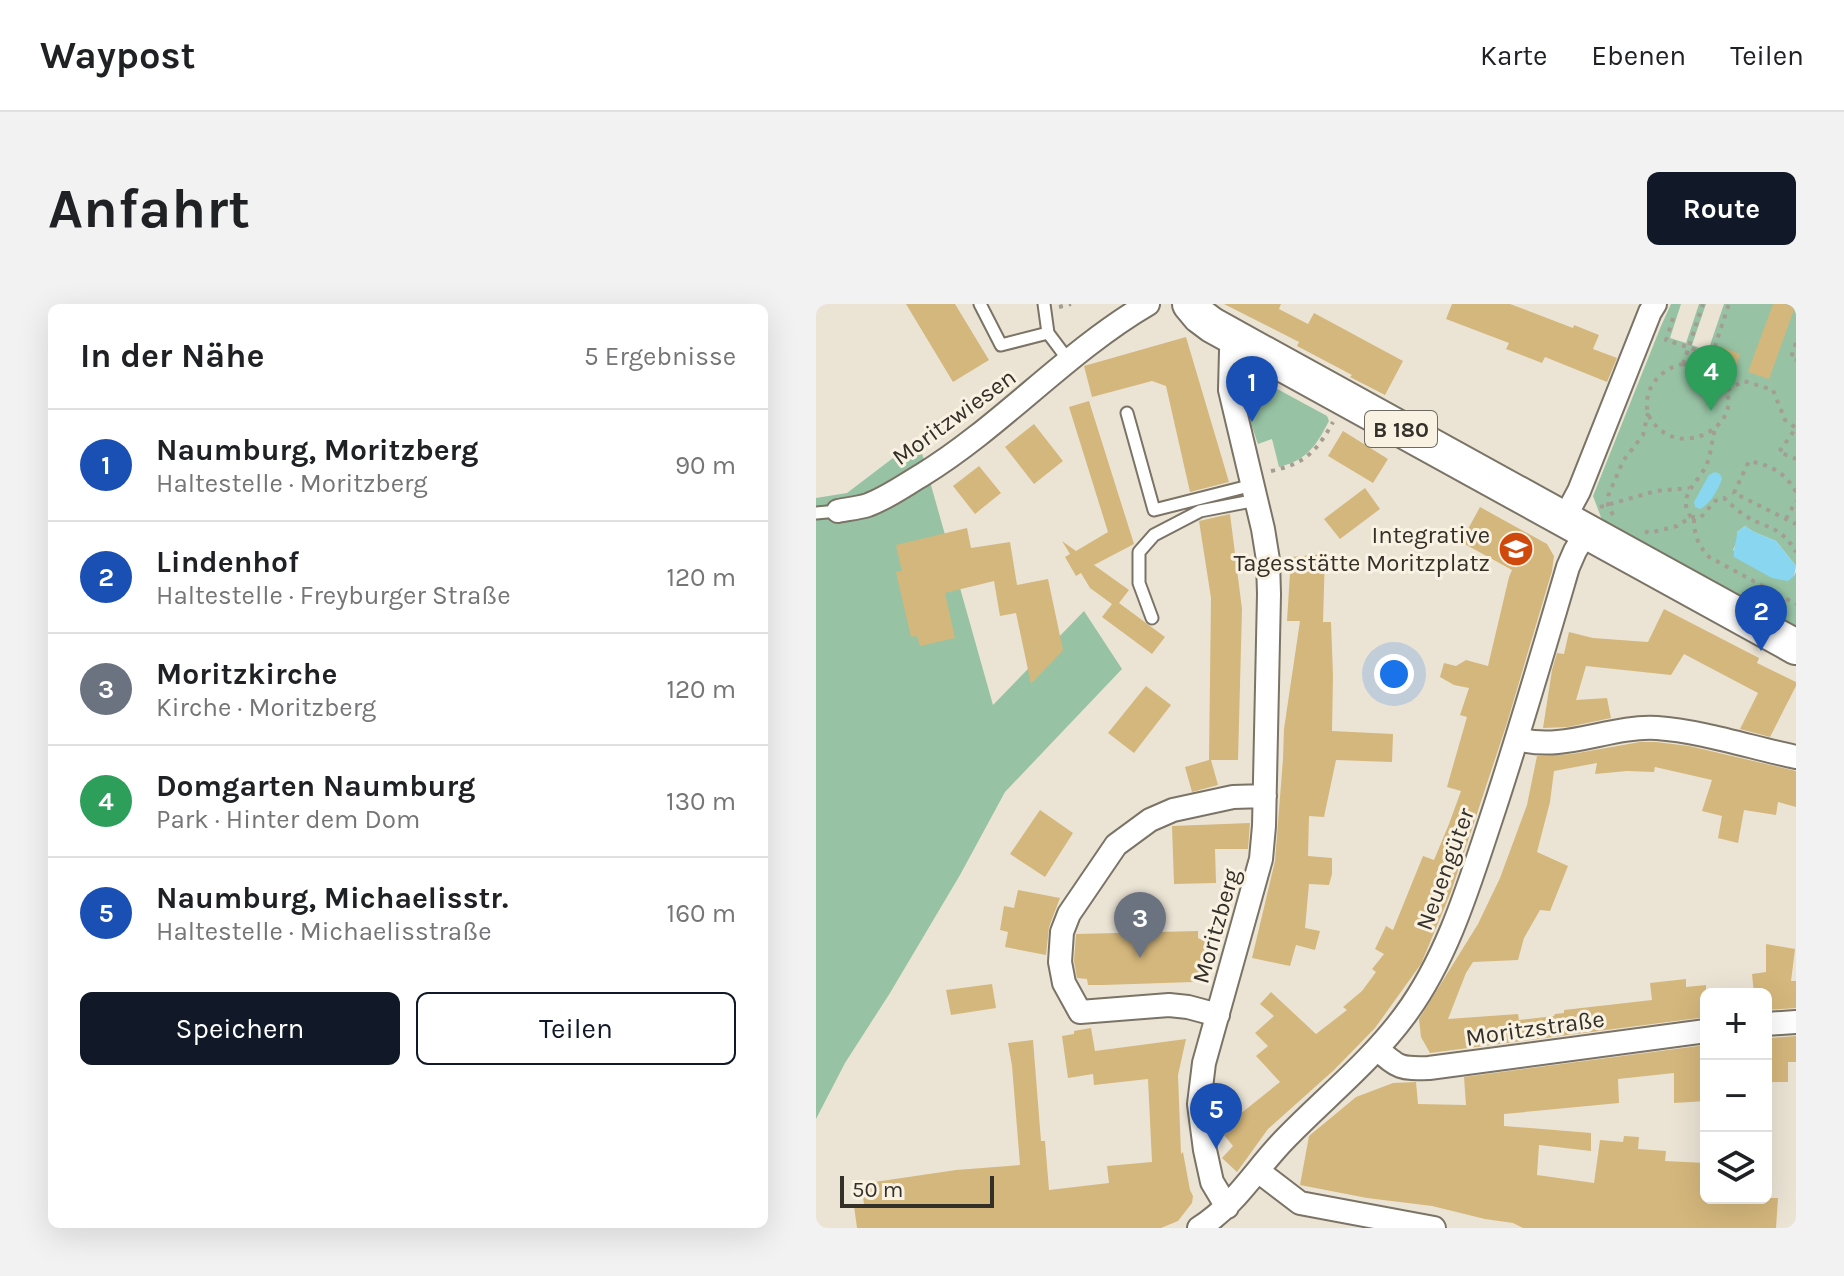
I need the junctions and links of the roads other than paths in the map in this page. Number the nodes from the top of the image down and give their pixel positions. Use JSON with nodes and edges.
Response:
{"nodes":[{"id":1,"x":980,"y":304,"type":"edge"},
{"id":2,"x":1044,"y":304,"type":"edge"},
{"id":3,"x":1148,"y":304,"type":"edge"},
{"id":4,"x":1190,"y":304,"type":"edge"},
{"id":5,"x":1664,"y":310,"type":"edge"},
{"id":6,"x":1048,"y":333,"type":"junction"},
{"id":7,"x":1238,"y":340,"type":"junction"},
{"id":8,"x":1069,"y":361,"type":"junction"},
{"id":9,"x":1127,"y":413,"type":"dead end"},
{"id":10,"x":1253,"y":487,"type":"junction"},
{"id":11,"x":827,"y":512,"type":"edge"},
{"id":12,"x":1594,"y":516,"type":"junction"},
{"id":13,"x":1152,"y":618,"type":"dead end"},
{"id":14,"x":1796,"y":647,"type":"edge"},
{"id":15,"x":1518,"y":739,"type":"junction"},
{"id":16,"x":1796,"y":757,"type":"edge"},
{"id":17,"x":1265,"y":796,"type":"junction"},
{"id":18,"x":1218,"y":1015,"type":"junction"},
{"id":19,"x":1796,"y":1022,"type":"edge"},
{"id":20,"x":1772,"y":1024,"type":"edge"},
{"id":21,"x":1700,"y":1032,"type":"edge"},
{"id":22,"x":1377,"y":1049,"type":"junction"},
{"id":23,"x":1258,"y":1171,"type":"junction"},
{"id":24,"x":1227,"y":1207,"type":"junction"},
{"id":25,"x":1199,"y":1228,"type":"edge"},
{"id":26,"x":1434,"y":1228,"type":"edge"}],
"edges":[{"from":1,"to":6,"type":"lane","name":"Moritzwiesen"},
{"from":2,"to":6,"type":"lane"},
{"from":3,"to":8,"type":"street","name":"Moritzwiesen"},
{"from":4,"to":7,"type":"main road","number":"B 180"},
{"from":5,"to":12,"type":"street","name":"Neuengüter"},
{"from":6,"to":8,"type":"lane"},
{"from":7,"to":10,"type":"street","name":"Moritzberg"},
{"from":7,"to":12,"type":"main road","number":"B 180"},
{"from":8,"to":11,"type":"street","name":"Moritzwiesen"},
{"from":9,"to":10,"type":"lane"},
{"from":10,"to":13,"type":"lane"},
{"from":10,"to":17,"type":"street","name":"Moritzberg"},
{"from":12,"to":14,"type":"main road","number":"B 180"},
{"from":12,"to":15,"type":"street","name":"Neuengüter"},
{"from":15,"to":16,"type":"street"},
{"from":15,"to":22,"type":"street","name":"Neuengüter"},
{"from":17,"to":18,"type":"street","name":"Moritzberg"},
{"from":17,"to":18,"type":"street","name":"Moritzberg"},
{"from":18,"to":24,"type":"street"},
{"from":19,"to":20,"type":"street"},
{"from":21,"to":22,"type":"street","name":"Moritzstraße"},
{"from":22,"to":23,"type":"street","name":"Neuengüter"},
{"from":23,"to":24,"type":"street","name":"Neuengüter"},
{"from":23,"to":26,"type":"street"},
{"from":24,"to":25,"type":"street","name":"Neuengüter"}]}
